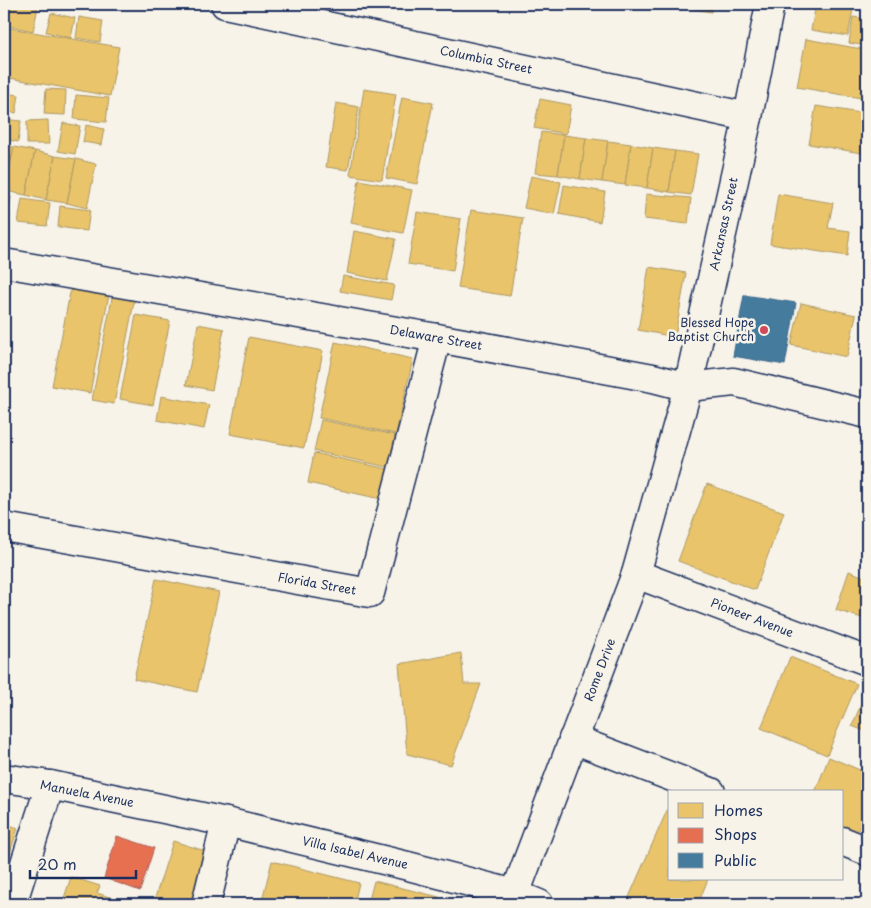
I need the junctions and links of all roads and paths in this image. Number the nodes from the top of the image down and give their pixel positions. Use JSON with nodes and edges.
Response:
{"nodes":[{"id":1,"x":225,"y":4,"type":"edge"},
{"id":2,"x":770,"y":4,"type":"edge"},
{"id":3,"x":748,"y":116,"type":"junction"},
{"id":4,"x":4,"y":263,"type":"edge"},
{"id":5,"x":437,"y":338,"type":"junction"},
{"id":6,"x":688,"y":387,"type":"junction"},
{"id":7,"x":867,"y":414,"type":"edge"},
{"id":8,"x":672,"y":443,"type":"joint"},
{"id":9,"x":4,"y":527,"type":"edge"},
{"id":10,"x":636,"y":574,"type":"junction"},
{"id":11,"x":867,"y":661,"type":"edge"},
{"id":12,"x":573,"y":739,"type":"junction"},
{"id":13,"x":4,"y":778,"type":"edge"},
{"id":14,"x":50,"y":785,"type":"junction"},
{"id":15,"x":707,"y":790,"type":"edge"},
{"id":16,"x":169,"y":810,"type":"joint"},
{"id":17,"x":226,"y":822,"type":"junction"},
{"id":18,"x":844,"y":843,"type":"edge"},
{"id":19,"x":867,"y":851,"type":"edge"},
{"id":20,"x":527,"y":899,"type":"edge"},
{"id":21,"x":12,"y":904,"type":"edge"},
{"id":22,"x":206,"y":904,"type":"edge"}],
"edges":[{"from":1,"to":3,"type":"street","name":"Columbia Street"},
{"from":2,"to":3,"type":"street","name":"Arkansas Street"},
{"from":3,"to":6,"type":"street","name":"Arkansas Street"},
{"from":4,"to":5,"type":"street","name":"Delaware Street"},
{"from":5,"to":6,"type":"street","name":"Delaware Street"},
{"from":5,"to":9,"type":"street","name":"Florida Street"},
{"from":6,"to":7,"type":"street","name":"Delaware Street"},
{"from":6,"to":8,"type":"street","name":"Arkansas Street"},
{"from":8,"to":10,"type":"street","name":"Rome Drive"},
{"from":10,"to":11,"type":"street","name":"Pioneer Avenue"},
{"from":10,"to":12,"type":"street","name":"Rome Drive"},
{"from":12,"to":15,"type":"street"},
{"from":12,"to":20,"type":"street","name":"Rome Drive"},
{"from":13,"to":14,"type":"street","name":"Manuela Avenue"},
{"from":14,"to":16,"type":"street","name":"Manuela Avenue"},
{"from":14,"to":21,"type":"street"},
{"from":16,"to":17,"type":"street","name":"Villa Isabel Avenue"},
{"from":17,"to":20,"type":"street","name":"Villa Isabel Avenue"},
{"from":17,"to":22,"type":"street"},
{"from":18,"to":19,"type":"street"}]}
